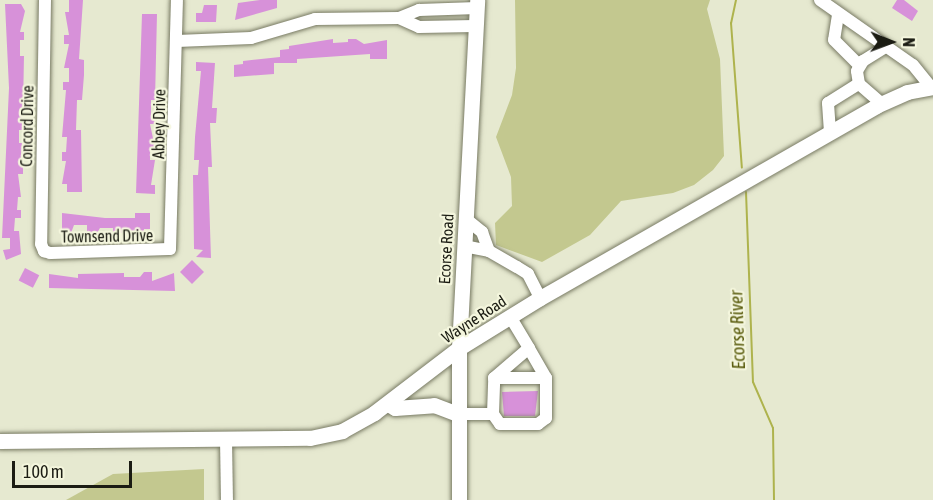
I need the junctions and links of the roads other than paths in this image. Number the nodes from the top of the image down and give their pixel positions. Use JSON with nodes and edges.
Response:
{"nodes":[{"id":1,"x":45,"y":0,"type":"edge"},
{"id":2,"x":177,"y":0,"type":"edge"},
{"id":3,"x":820,"y":0,"type":"edge"},
{"id":4,"x":477,"y":4,"type":"edge"},
{"id":5,"x":838,"y":15,"type":"junction"},
{"id":6,"x":399,"y":18,"type":"junction"},
{"id":7,"x":475,"y":26,"type":"junction"},
{"id":8,"x":177,"y":41,"type":"junction"},
{"id":9,"x":885,"y":47,"type":"junction"},
{"id":10,"x":859,"y":65,"type":"junction"},
{"id":11,"x":859,"y":84,"type":"junction"},
{"id":12,"x":932,"y":87,"type":"edge"},
{"id":13,"x":881,"y":103,"type":"junction"},
{"id":14,"x":830,"y":132,"type":"junction"},
{"id":15,"x":465,"y":219,"type":"junction"},
{"id":16,"x":464,"y":246,"type":"junction"},
{"id":17,"x":170,"y":249,"type":"joint"},
{"id":18,"x":44,"y":251,"type":"joint"},
{"id":19,"x":489,"y":251,"type":"junction"},
{"id":20,"x":540,"y":298,"type":"junction"},
{"id":21,"x":510,"y":316,"type":"junction"},
{"id":22,"x":459,"y":348,"type":"junction"},
{"id":23,"x":529,"y":348,"type":"junction"},
{"id":24,"x":494,"y":378,"type":"junction"},
{"id":25,"x":546,"y":378,"type":"junction"},
{"id":26,"x":388,"y":404,"type":"junction"},
{"id":27,"x":459,"y":414,"type":"junction"},
{"id":28,"x":493,"y":414,"type":"junction"},
{"id":29,"x":226,"y":439,"type":"junction"},
{"id":30,"x":0,"y":441,"type":"edge"},
{"id":31,"x":227,"y":500,"type":"edge"},
{"id":32,"x":459,"y":500,"type":"edge"}],
"edges":[{"from":1,"to":18,"type":"street","name":"Concord Drive"},
{"from":2,"to":8,"type":"street","name":"Abbey Drive"},
{"from":3,"to":5,"type":"street"},
{"from":4,"to":6,"type":"street"},
{"from":4,"to":7,"type":"main road","name":"Ecorse Road"},
{"from":5,"to":9,"type":"street"},
{"from":5,"to":10,"type":"street"},
{"from":6,"to":7,"type":"street"},
{"from":6,"to":8,"type":"street"},
{"from":7,"to":15,"type":"main road","name":"Ecorse Road"},
{"from":8,"to":17,"type":"street","name":"Abbey Drive"},
{"from":9,"to":10,"type":"street"},
{"from":9,"to":12,"type":"street"},
{"from":10,"to":11,"type":"street"},
{"from":11,"to":13,"type":"street"},
{"from":11,"to":14,"type":"street"},
{"from":12,"to":13,"type":"main road","name":"Wayne Road"},
{"from":13,"to":14,"type":"main road","name":"Wayne Road"},
{"from":14,"to":20,"type":"main road","name":"Wayne Road"},
{"from":15,"to":16,"type":"main road","name":"Ecorse Road"},
{"from":15,"to":19,"type":"street"},
{"from":16,"to":19,"type":"street"},
{"from":16,"to":22,"type":"main road","name":"Ecorse Road"},
{"from":17,"to":18,"type":"street","name":"Townsend Drive"},
{"from":19,"to":20,"type":"street"},
{"from":20,"to":21,"type":"main road","name":"Wayne Road"},
{"from":21,"to":22,"type":"main road","name":"Wayne Road"},
{"from":21,"to":23,"type":"street"},
{"from":22,"to":26,"type":"main road","name":"Wayne Road"},
{"from":22,"to":27,"type":"main road","name":"Ecorse Road"},
{"from":23,"to":24,"type":"street"},
{"from":23,"to":25,"type":"street"},
{"from":24,"to":25,"type":"street"},
{"from":24,"to":28,"type":"street"},
{"from":25,"to":28,"type":"street"},
{"from":26,"to":27,"type":"main road"},
{"from":26,"to":29,"type":"main road","name":"Wayne Road"},
{"from":27,"to":28,"type":"street"},
{"from":27,"to":32,"type":"main road","name":"Ecorse Road"},
{"from":29,"to":30,"type":"main road","name":"Wayne Road"},
{"from":29,"to":31,"type":"street"}]}
